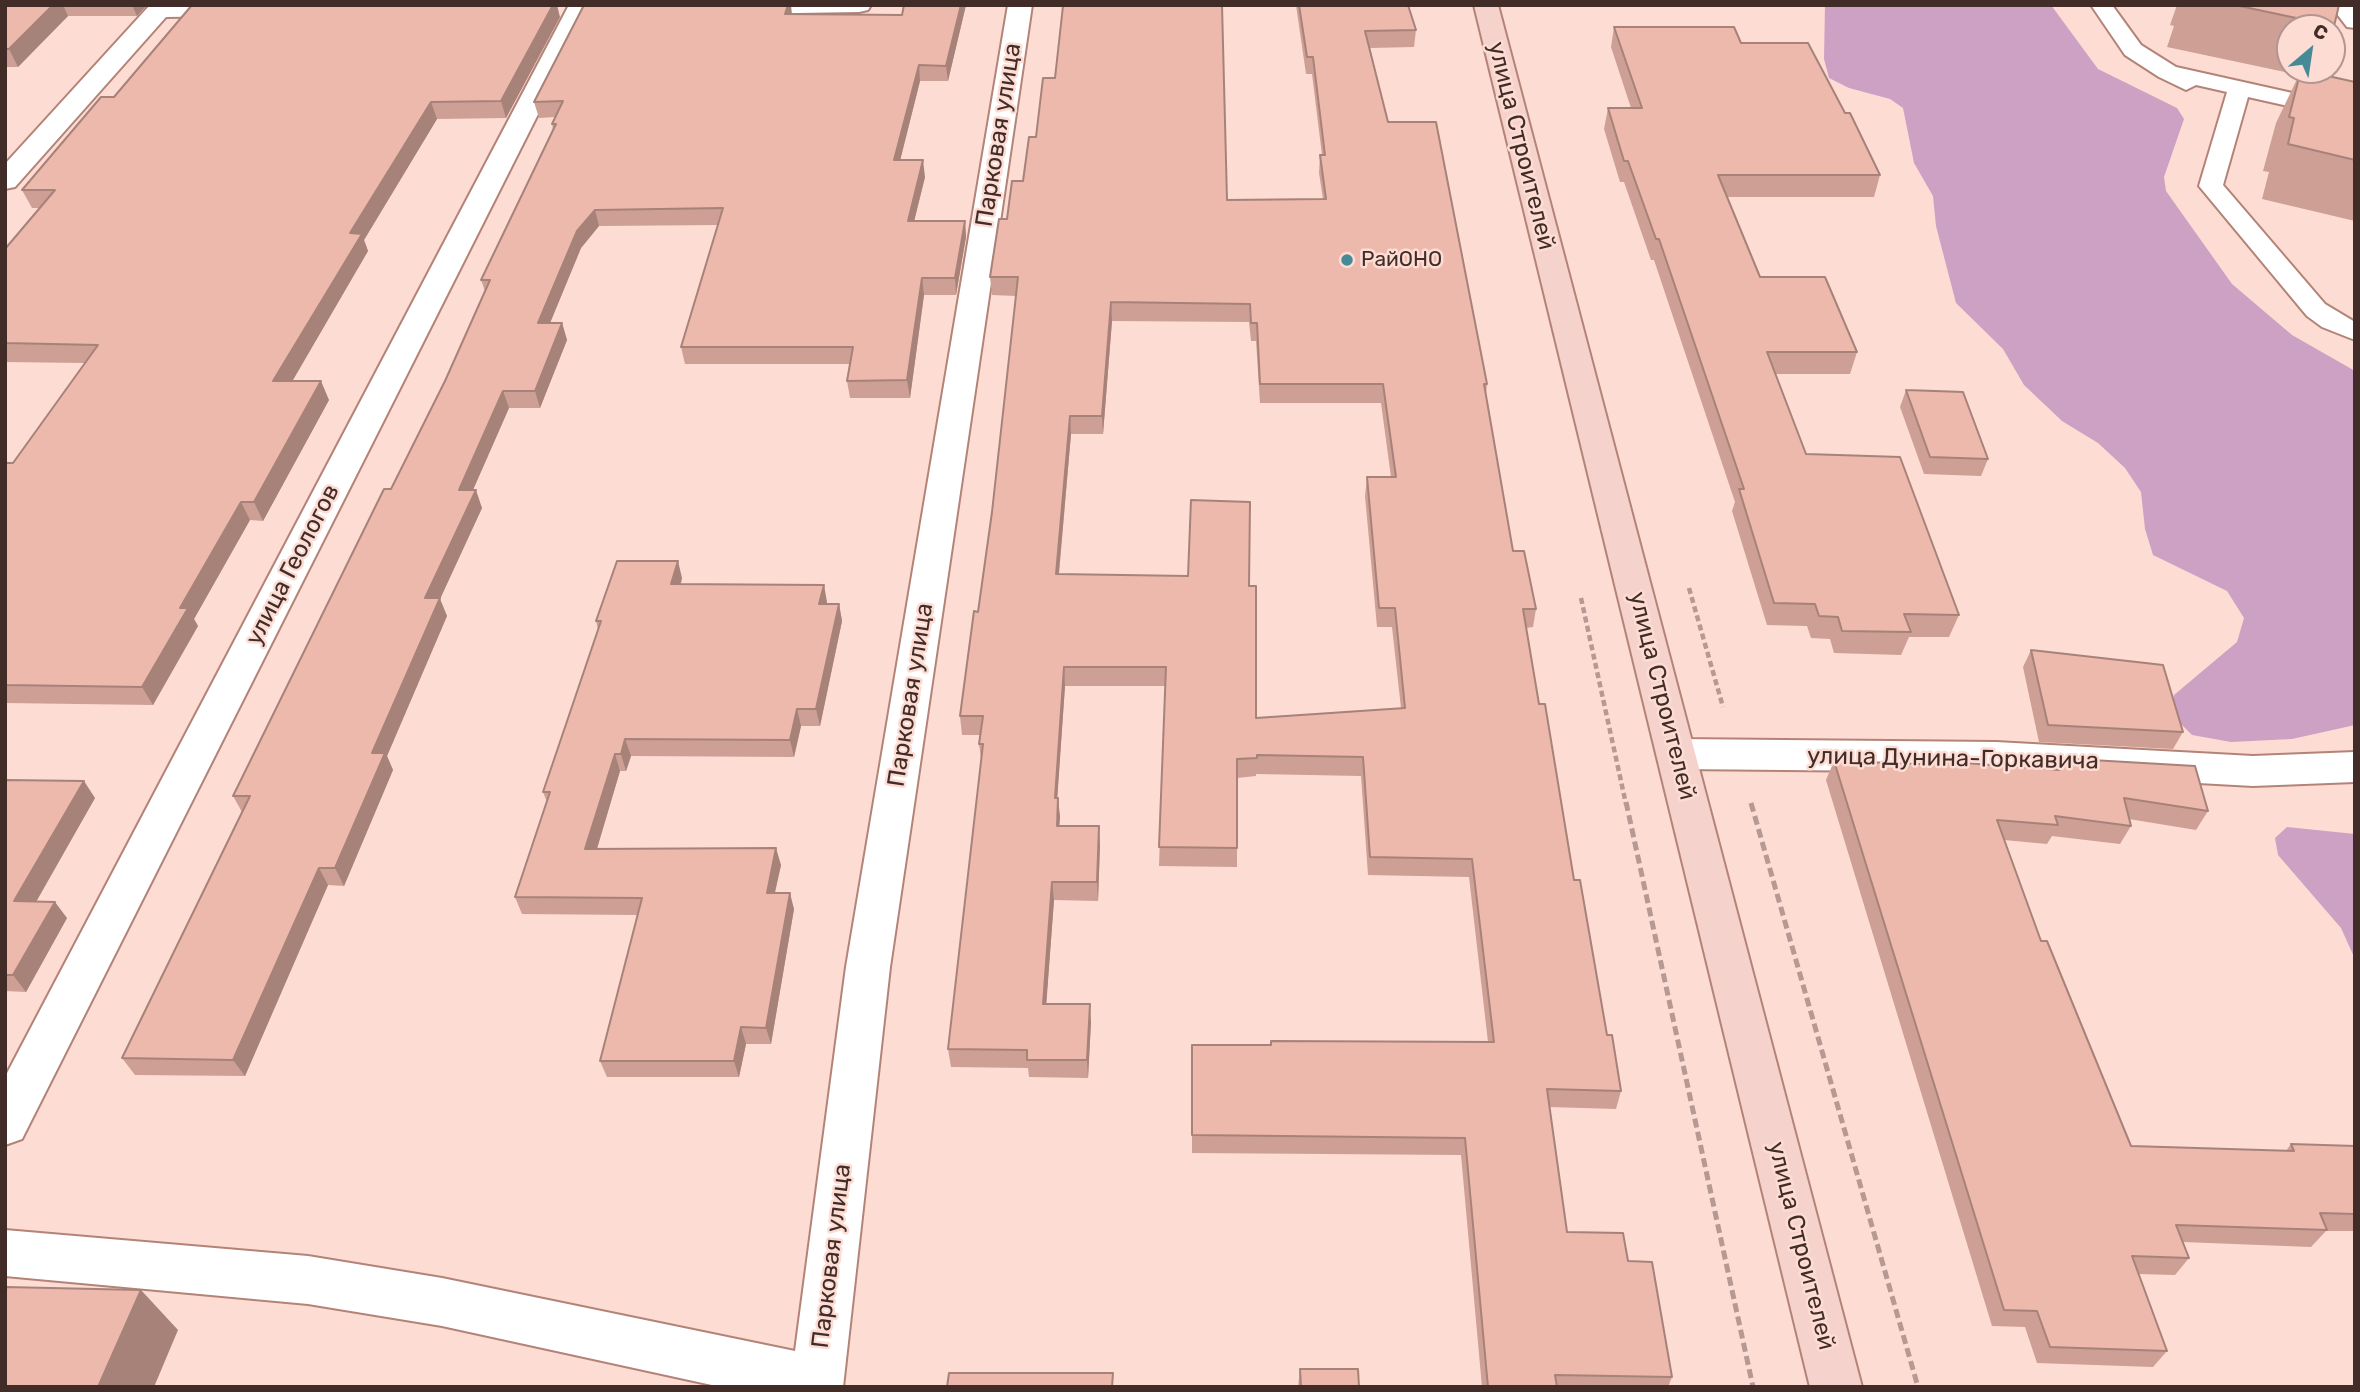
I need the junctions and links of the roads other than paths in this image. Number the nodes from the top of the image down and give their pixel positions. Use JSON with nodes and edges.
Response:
{"nodes":[{"id":1,"x":859,"y":5,"type":"edge"},
{"id":2,"x":1020,"y":5,"type":"edge"},
{"id":3,"x":1486,"y":5,"type":"edge"},
{"id":4,"x":2101,"y":5,"type":"edge"},
{"id":5,"x":2340,"y":5,"type":"edge"},
{"id":6,"x":163,"y":7,"type":"edge"},
{"id":7,"x":712,"y":7,"type":"edge"},
{"id":8,"x":579,"y":8,"type":"edge"},
{"id":9,"x":258,"y":9,"type":"edge"},
{"id":10,"x":2355,"y":22,"type":"edge"},
{"id":11,"x":2167,"y":72,"type":"junction"},
{"id":12,"x":2239,"y":88,"type":"junction"},
{"id":13,"x":2354,"y":107,"type":"edge"},
{"id":14,"x":2229,"y":120,"type":"junction"},
{"id":15,"x":5,"y":181,"type":"edge"},
{"id":16,"x":2355,"y":332,"type":"edge"},
{"id":17,"x":1678,"y":754,"type":"junction"},
{"id":18,"x":2355,"y":767,"type":"edge"},
{"id":19,"x":5,"y":1124,"type":"edge"},
{"id":20,"x":5,"y":1253,"type":"edge"},
{"id":21,"x":817,"y":1384,"type":"edge"},
{"id":22,"x":1836,"y":1387,"type":"edge"}],
"edges":[{"from":1,"to":7,"type":"street"},
{"from":2,"to":21,"type":"street","name":"Парковая улица"},
{"from":3,"to":17,"type":"main road","name":"улица Строителей"},
{"from":4,"to":11,"type":"lane"},
{"from":5,"to":10,"type":"lane"},
{"from":6,"to":9,"type":"street"},
{"from":6,"to":15,"type":"street"},
{"from":8,"to":19,"type":"street","name":"улица Геологов"},
{"from":11,"to":12,"type":"lane"},
{"from":11,"to":14,"type":"lane"},
{"from":12,"to":13,"type":"lane"},
{"from":12,"to":14,"type":"lane"},
{"from":14,"to":16,"type":"lane"},
{"from":17,"to":18,"type":"street","name":"улица Дунина-Горкавича"},
{"from":17,"to":22,"type":"main road","name":"улица Строителей"},
{"from":20,"to":21,"type":"street"}]}
